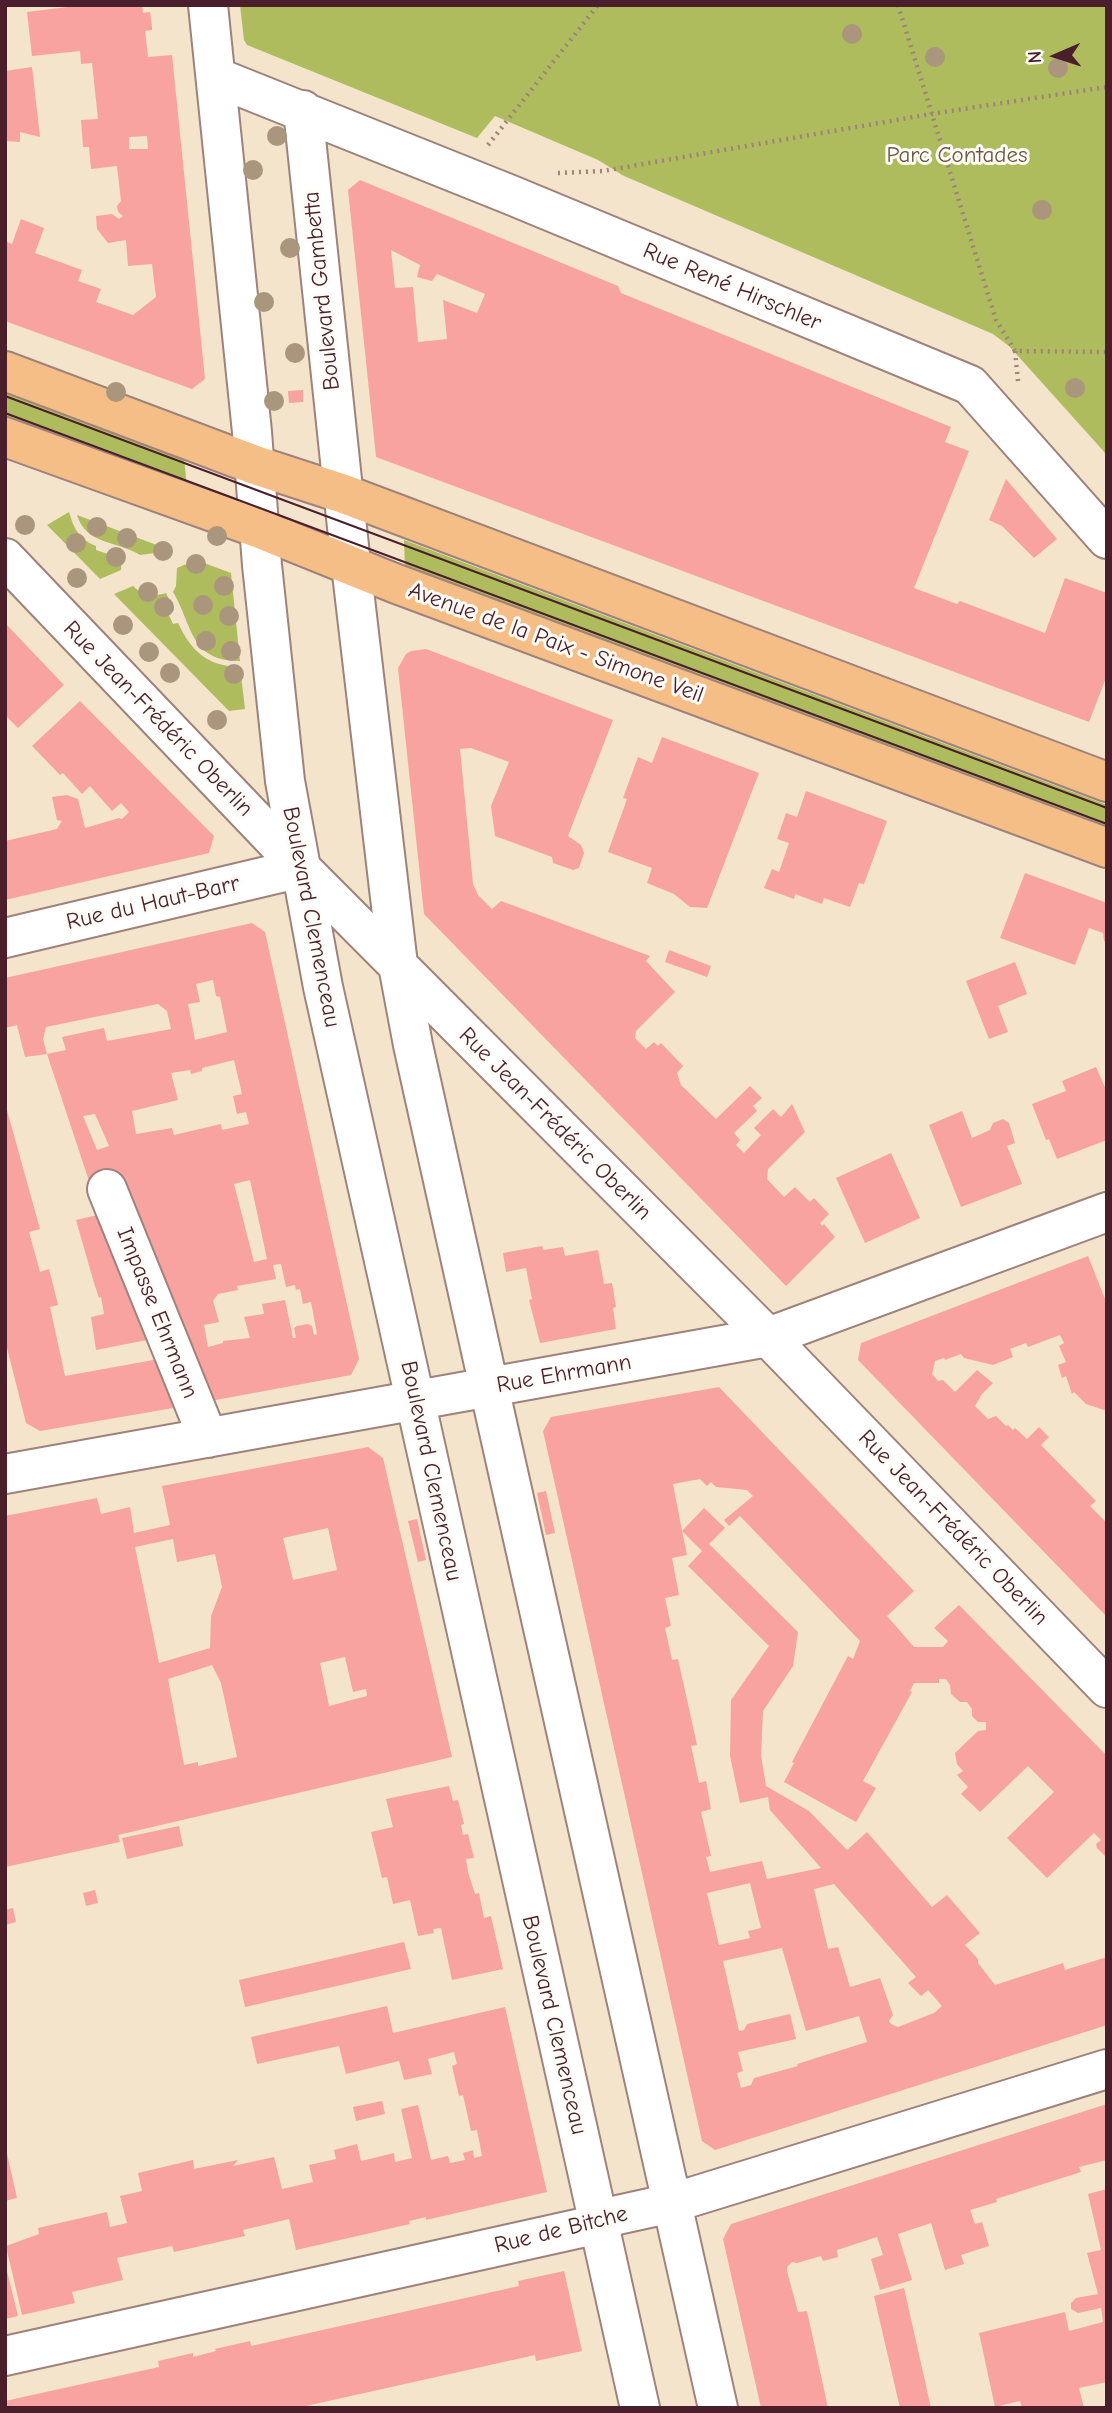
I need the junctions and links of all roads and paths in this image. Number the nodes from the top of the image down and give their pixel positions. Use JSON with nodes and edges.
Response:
{"nodes":[{"id":1,"x":208,"y":5,"type":"edge"},
{"id":2,"x":598,"y":5,"type":"edge"},
{"id":3,"x":898,"y":5,"type":"edge"},
{"id":4,"x":216,"y":77,"type":"junction"},
{"id":5,"x":1107,"y":87,"type":"edge"},
{"id":6,"x":303,"y":110,"type":"junction"},
{"id":7,"x":931,"y":114,"type":"junction"},
{"id":8,"x":547,"y":173,"type":"dead end"},
{"id":9,"x":464,"y":177,"type":"junction"},
{"id":10,"x":1015,"y":351,"type":"junction"},
{"id":11,"x":1107,"y":352,"type":"edge"},
{"id":12,"x":5,"y":371,"type":"edge"},
{"id":13,"x":5,"y":437,"type":"edge"},
{"id":14,"x":1024,"y":445,"type":"junction"},
{"id":15,"x":255,"y":465,"type":"junction"},
{"id":16,"x":344,"y":494,"type":"junction"},
{"id":17,"x":260,"y":529,"type":"junction"},
{"id":18,"x":1107,"y":539,"type":"edge"},
{"id":19,"x":5,"y":558,"type":"edge"},
{"id":20,"x":351,"y":565,"type":"junction"},
{"id":21,"x":1107,"y":782,"type":"edge"},
{"id":22,"x":1107,"y":848,"type":"edge"},
{"id":23,"x":300,"y":868,"type":"junction"},
{"id":24,"x":5,"y":938,"type":"edge"},
{"id":25,"x":398,"y":965,"type":"junction"},
{"id":26,"x":107,"y":1189,"type":"dead end"},
{"id":27,"x":1107,"y":1212,"type":"edge"},
{"id":28,"x":768,"y":1337,"type":"junction"},
{"id":29,"x":489,"y":1387,"type":"junction"},
{"id":30,"x":415,"y":1401,"type":"junction"},
{"id":31,"x":208,"y":1438,"type":"junction"},
{"id":32,"x":6,"y":1471,"type":"edge"},
{"id":33,"x":1107,"y":1688,"type":"edge"},
{"id":34,"x":1107,"y":2069,"type":"edge"},
{"id":35,"x":672,"y":2203,"type":"junction"},
{"id":36,"x":598,"y":2222,"type":"junction"},
{"id":37,"x":5,"y":2356,"type":"edge"},
{"id":38,"x":640,"y":2408,"type":"edge"},
{"id":39,"x":718,"y":2408,"type":"edge"}],
"edges":[{"from":1,"to":4,"type":"street"},
{"from":2,"to":9,"type":"path"},
{"from":3,"to":7,"type":"path"},
{"from":4,"to":6,"type":"street"},
{"from":4,"to":15,"type":"street"},
{"from":5,"to":7,"type":"path"},
{"from":6,"to":9,"type":"street","name":"Rue René Hirschler"},
{"from":6,"to":16,"type":"street","name":"Boulevard Gambetta"},
{"from":7,"to":8,"type":"path"},
{"from":7,"to":10,"type":"path"},
{"from":9,"to":14,"type":"street","name":"Rue René Hirschler"},
{"from":10,"to":11,"type":"path"},
{"from":10,"to":14,"type":"path"},
{"from":12,"to":15,"type":"main road"},
{"from":13,"to":17,"type":"main road","name":"Avenue de la Paix - Simone Veil"},
{"from":14,"to":18,"type":"street","name":"Rue René Hirschler"},
{"from":15,"to":16,"type":"main road"},
{"from":15,"to":17,"type":"street"},
{"from":16,"to":20,"type":"street","name":"Boulevard Gambetta"},
{"from":16,"to":21,"type":"main road"},
{"from":17,"to":20,"type":"main road","name":"Avenue de la Paix - Simone Veil"},
{"from":17,"to":23,"type":"street","name":"Boulevard Clemenceau"},
{"from":19,"to":23,"type":"street","name":"Rue Jean-Frédéric Oberlin"},
{"from":20,"to":22,"type":"main road","name":"Avenue de la Paix - Simone Veil"},
{"from":20,"to":25,"type":"street"},
{"from":23,"to":24,"type":"street","name":"Rue du Haut-Barr"},
{"from":23,"to":25,"type":"street","name":"Rue Jean-Frédéric Oberlin"},
{"from":23,"to":30,"type":"street","name":"Boulevard Clemenceau"},
{"from":25,"to":28,"type":"street","name":"Rue Jean-Frédéric Oberlin"},
{"from":25,"to":29,"type":"street"},
{"from":26,"to":31,"type":"street","name":"Impasse Ehrmann"},
{"from":27,"to":28,"type":"street","name":"Rue Ehrmann"},
{"from":28,"to":29,"type":"street","name":"Rue Ehrmann"},
{"from":28,"to":33,"type":"street","name":"Rue Jean-Frédéric Oberlin"},
{"from":29,"to":30,"type":"street","name":"Rue Ehrmann"},
{"from":29,"to":35,"type":"street"},
{"from":30,"to":31,"type":"street","name":"Rue Ehrmann"},
{"from":30,"to":36,"type":"street","name":"Boulevard Clemenceau"},
{"from":31,"to":32,"type":"street","name":"Rue Ehrmann"},
{"from":34,"to":35,"type":"street","name":"Rue de Bitche"},
{"from":35,"to":36,"type":"street","name":"Rue de Bitche"},
{"from":35,"to":39,"type":"street"},
{"from":36,"to":37,"type":"street","name":"Rue de Bitche"},
{"from":36,"to":38,"type":"street","name":"Boulevard Clemenceau"}]}
